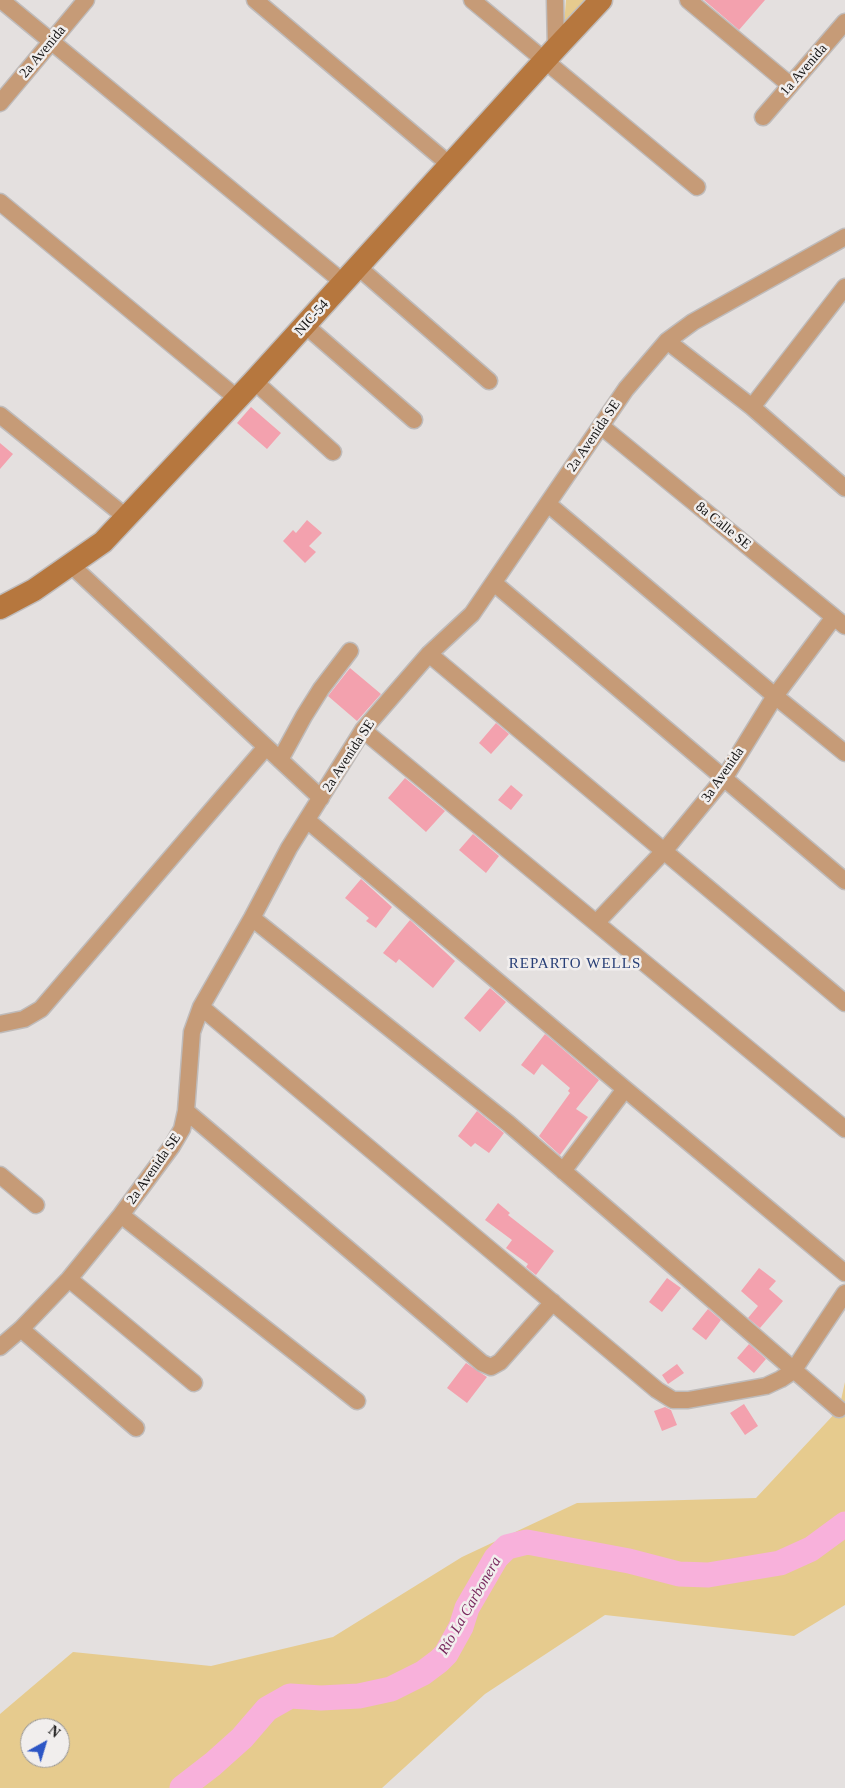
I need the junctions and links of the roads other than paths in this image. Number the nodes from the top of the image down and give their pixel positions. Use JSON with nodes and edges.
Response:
{"nodes":[{"id":1,"x":1,"y":0,"type":"edge"},
{"id":2,"x":86,"y":0,"type":"edge"},
{"id":3,"x":255,"y":0,"type":"edge"},
{"id":4,"x":472,"y":0,"type":"edge"},
{"id":5,"x":555,"y":0,"type":"edge"},
{"id":6,"x":601,"y":0,"type":"edge"},
{"id":7,"x":688,"y":0,"type":"edge"},
{"id":8,"x":845,"y":22,"type":"edge"},
{"id":9,"x":51,"y":42,"type":"junction"},
{"id":10,"x":550,"y":54,"type":"junction"},
{"id":11,"x":790,"y":85,"type":"junction"},
{"id":12,"x":0,"y":103,"type":"edge"},
{"id":13,"x":763,"y":117,"type":"dead end"},
{"id":14,"x":450,"y":165,"type":"junction"},
{"id":15,"x":697,"y":187,"type":"dead end"},
{"id":16,"x":0,"y":202,"type":"edge"},
{"id":17,"x":845,"y":237,"type":"edge"},
{"id":18,"x":358,"y":267,"type":"junction"},
{"id":19,"x":344,"y":284,"type":"junction"},
{"id":20,"x":842,"y":298,"type":"edge"},
{"id":21,"x":306,"y":325,"type":"junction"},
{"id":22,"x":667,"y":341,"type":"junction"},
{"id":23,"x":254,"y":381,"type":"junction"},
{"id":24,"x":489,"y":381,"type":"dead end"},
{"id":25,"x":238,"y":399,"type":"junction"},
{"id":26,"x":752,"y":407,"type":"junction"},
{"id":27,"x":0,"y":415,"type":"edge"},
{"id":28,"x":414,"y":420,"type":"dead end"},
{"id":29,"x":601,"y":426,"type":"junction"},
{"id":30,"x":333,"y":452,"type":"dead end"},
{"id":31,"x":845,"y":488,"type":"edge"},
{"id":32,"x":548,"y":504,"type":"junction"},
{"id":33,"x":126,"y":517,"type":"junction"},
{"id":34,"x":71,"y":565,"type":"junction"},
{"id":35,"x":494,"y":583,"type":"junction"},
{"id":36,"x":0,"y":608,"type":"edge"},
{"id":37,"x":840,"y":622,"type":"edge"},
{"id":38,"x":350,"y":651,"type":"dead end"},
{"id":39,"x":429,"y":654,"type":"junction"},
{"id":40,"x":775,"y":696,"type":"junction"},
{"id":41,"x":363,"y":730,"type":"junction"},
{"id":42,"x":266,"y":747,"type":"junction"},
{"id":43,"x":845,"y":753,"type":"edge"},
{"id":44,"x":280,"y":760,"type":"junction"},
{"id":45,"x":725,"y":777,"type":"junction"},
{"id":46,"x":321,"y":798,"type":"junction"},
{"id":47,"x":307,"y":820,"type":"junction"},
{"id":48,"x":665,"y":850,"type":"junction"},
{"id":49,"x":845,"y":881,"type":"edge"},
{"id":50,"x":252,"y":918,"type":"junction"},
{"id":51,"x":597,"y":922,"type":"junction"},
{"id":52,"x":845,"y":1003,"type":"edge"},
{"id":53,"x":201,"y":1007,"type":"junction"},
{"id":54,"x":0,"y":1024,"type":"edge"},
{"id":55,"x":624,"y":1089,"type":"junction"},
{"id":56,"x":186,"y":1111,"type":"junction"},
{"id":57,"x":845,"y":1129,"type":"edge"},
{"id":58,"x":563,"y":1171,"type":"junction"},
{"id":59,"x":0,"y":1175,"type":"edge"},
{"id":60,"x":36,"y":1205,"type":"dead end"},
{"id":61,"x":121,"y":1215,"type":"junction"},
{"id":62,"x":845,"y":1273,"type":"edge"},
{"id":63,"x":69,"y":1280,"type":"junction"},
{"id":64,"x":845,"y":1293,"type":"edge"},
{"id":65,"x":553,"y":1302,"type":"junction"},
{"id":66,"x":21,"y":1329,"type":"junction"},
{"id":67,"x":0,"y":1347,"type":"edge"},
{"id":68,"x":793,"y":1370,"type":"junction"},
{"id":69,"x":194,"y":1383,"type":"dead end"},
{"id":70,"x":357,"y":1401,"type":"dead end"},
{"id":71,"x":839,"y":1409,"type":"dead end"},
{"id":72,"x":136,"y":1428,"type":"dead end"}],
"edges":[{"from":1,"to":9,"type":"street"},
{"from":2,"to":9,"type":"street","name":"2a Avenida"},
{"from":3,"to":14,"type":"street"},
{"from":4,"to":10,"type":"street"},
{"from":5,"to":10,"type":"street"},
{"from":6,"to":10,"type":"main road","name":"NIC-54","number":"NIC-54"},
{"from":7,"to":11,"type":"street"},
{"from":8,"to":11,"type":"street","name":"1a Avenida"},
{"from":9,"to":12,"type":"street","name":"2a Avenida"},
{"from":9,"to":19,"type":"street"},
{"from":10,"to":14,"type":"main road","name":"NIC-54","number":"NIC-54"},
{"from":10,"to":15,"type":"street"},
{"from":11,"to":13,"type":"street","name":"1a Avenida"},
{"from":14,"to":18,"type":"main road","name":"NIC-54","number":"NIC-54"},
{"from":16,"to":25,"type":"street"},
{"from":17,"to":22,"type":"street","name":"2a Avenida SE"},
{"from":18,"to":19,"type":"main road","name":"NIC-54","number":"NIC-54"},
{"from":18,"to":24,"type":"street"},
{"from":19,"to":21,"type":"main road","name":"NIC-54","number":"NIC-54"},
{"from":20,"to":26,"type":"street"},
{"from":21,"to":23,"type":"main road","name":"NIC-54","number":"NIC-54"},
{"from":21,"to":28,"type":"street"},
{"from":22,"to":26,"type":"street"},
{"from":22,"to":29,"type":"street","name":"2a Avenida SE"},
{"from":23,"to":25,"type":"main road","name":"NIC-54","number":"NIC-54"},
{"from":23,"to":30,"type":"street"},
{"from":25,"to":33,"type":"main road","name":"NIC-54","number":"NIC-54"},
{"from":26,"to":31,"type":"street"},
{"from":27,"to":33,"type":"street"},
{"from":29,"to":32,"type":"street","name":"2a Avenida SE"},
{"from":29,"to":37,"type":"street","name":"8a Calle SE"},
{"from":32,"to":35,"type":"street","name":"2a Avenida SE"},
{"from":32,"to":40,"type":"street"},
{"from":33,"to":34,"type":"main road","name":"NIC-54","number":"NIC-54"},
{"from":34,"to":36,"type":"main road","name":"NIC-54","number":"NIC-54"},
{"from":34,"to":42,"type":"street"},
{"from":35,"to":39,"type":"street","name":"2a Avenida SE"},
{"from":35,"to":45,"type":"street"},
{"from":37,"to":40,"type":"street","name":"3a Avenida"},
{"from":38,"to":44,"type":"street"},
{"from":39,"to":41,"type":"street","name":"2a Avenida SE"},
{"from":39,"to":48,"type":"street"},
{"from":40,"to":43,"type":"street"},
{"from":40,"to":45,"type":"street","name":"3a Avenida"},
{"from":41,"to":46,"type":"street","name":"2a Avenida SE"},
{"from":41,"to":51,"type":"street"},
{"from":42,"to":44,"type":"street"},
{"from":42,"to":54,"type":"street"},
{"from":44,"to":46,"type":"street"},
{"from":45,"to":48,"type":"street","name":"3a Avenida"},
{"from":45,"to":49,"type":"street"},
{"from":46,"to":47,"type":"street","name":"2a Avenida SE"},
{"from":47,"to":50,"type":"street","name":"2a Avenida SE"},
{"from":47,"to":55,"type":"street"},
{"from":48,"to":51,"type":"street","name":"3a Avenida"},
{"from":48,"to":52,"type":"street"},
{"from":50,"to":53,"type":"street","name":"2a Avenida SE"},
{"from":50,"to":58,"type":"street"},
{"from":51,"to":57,"type":"street"},
{"from":53,"to":56,"type":"street","name":"2a Avenida SE"},
{"from":53,"to":65,"type":"street"},
{"from":55,"to":58,"type":"street"},
{"from":55,"to":62,"type":"street"},
{"from":56,"to":61,"type":"street","name":"2a Avenida SE"},
{"from":56,"to":65,"type":"street"},
{"from":58,"to":68,"type":"street"},
{"from":59,"to":60,"type":"street"},
{"from":61,"to":63,"type":"street","name":"2a Avenida SE"},
{"from":61,"to":70,"type":"street"},
{"from":63,"to":66,"type":"street","name":"2a Avenida SE"},
{"from":63,"to":69,"type":"street"},
{"from":64,"to":68,"type":"street"},
{"from":65,"to":68,"type":"street"},
{"from":66,"to":67,"type":"street","name":"2a Avenida SE"},
{"from":66,"to":72,"type":"street"},
{"from":68,"to":71,"type":"street"}]}
